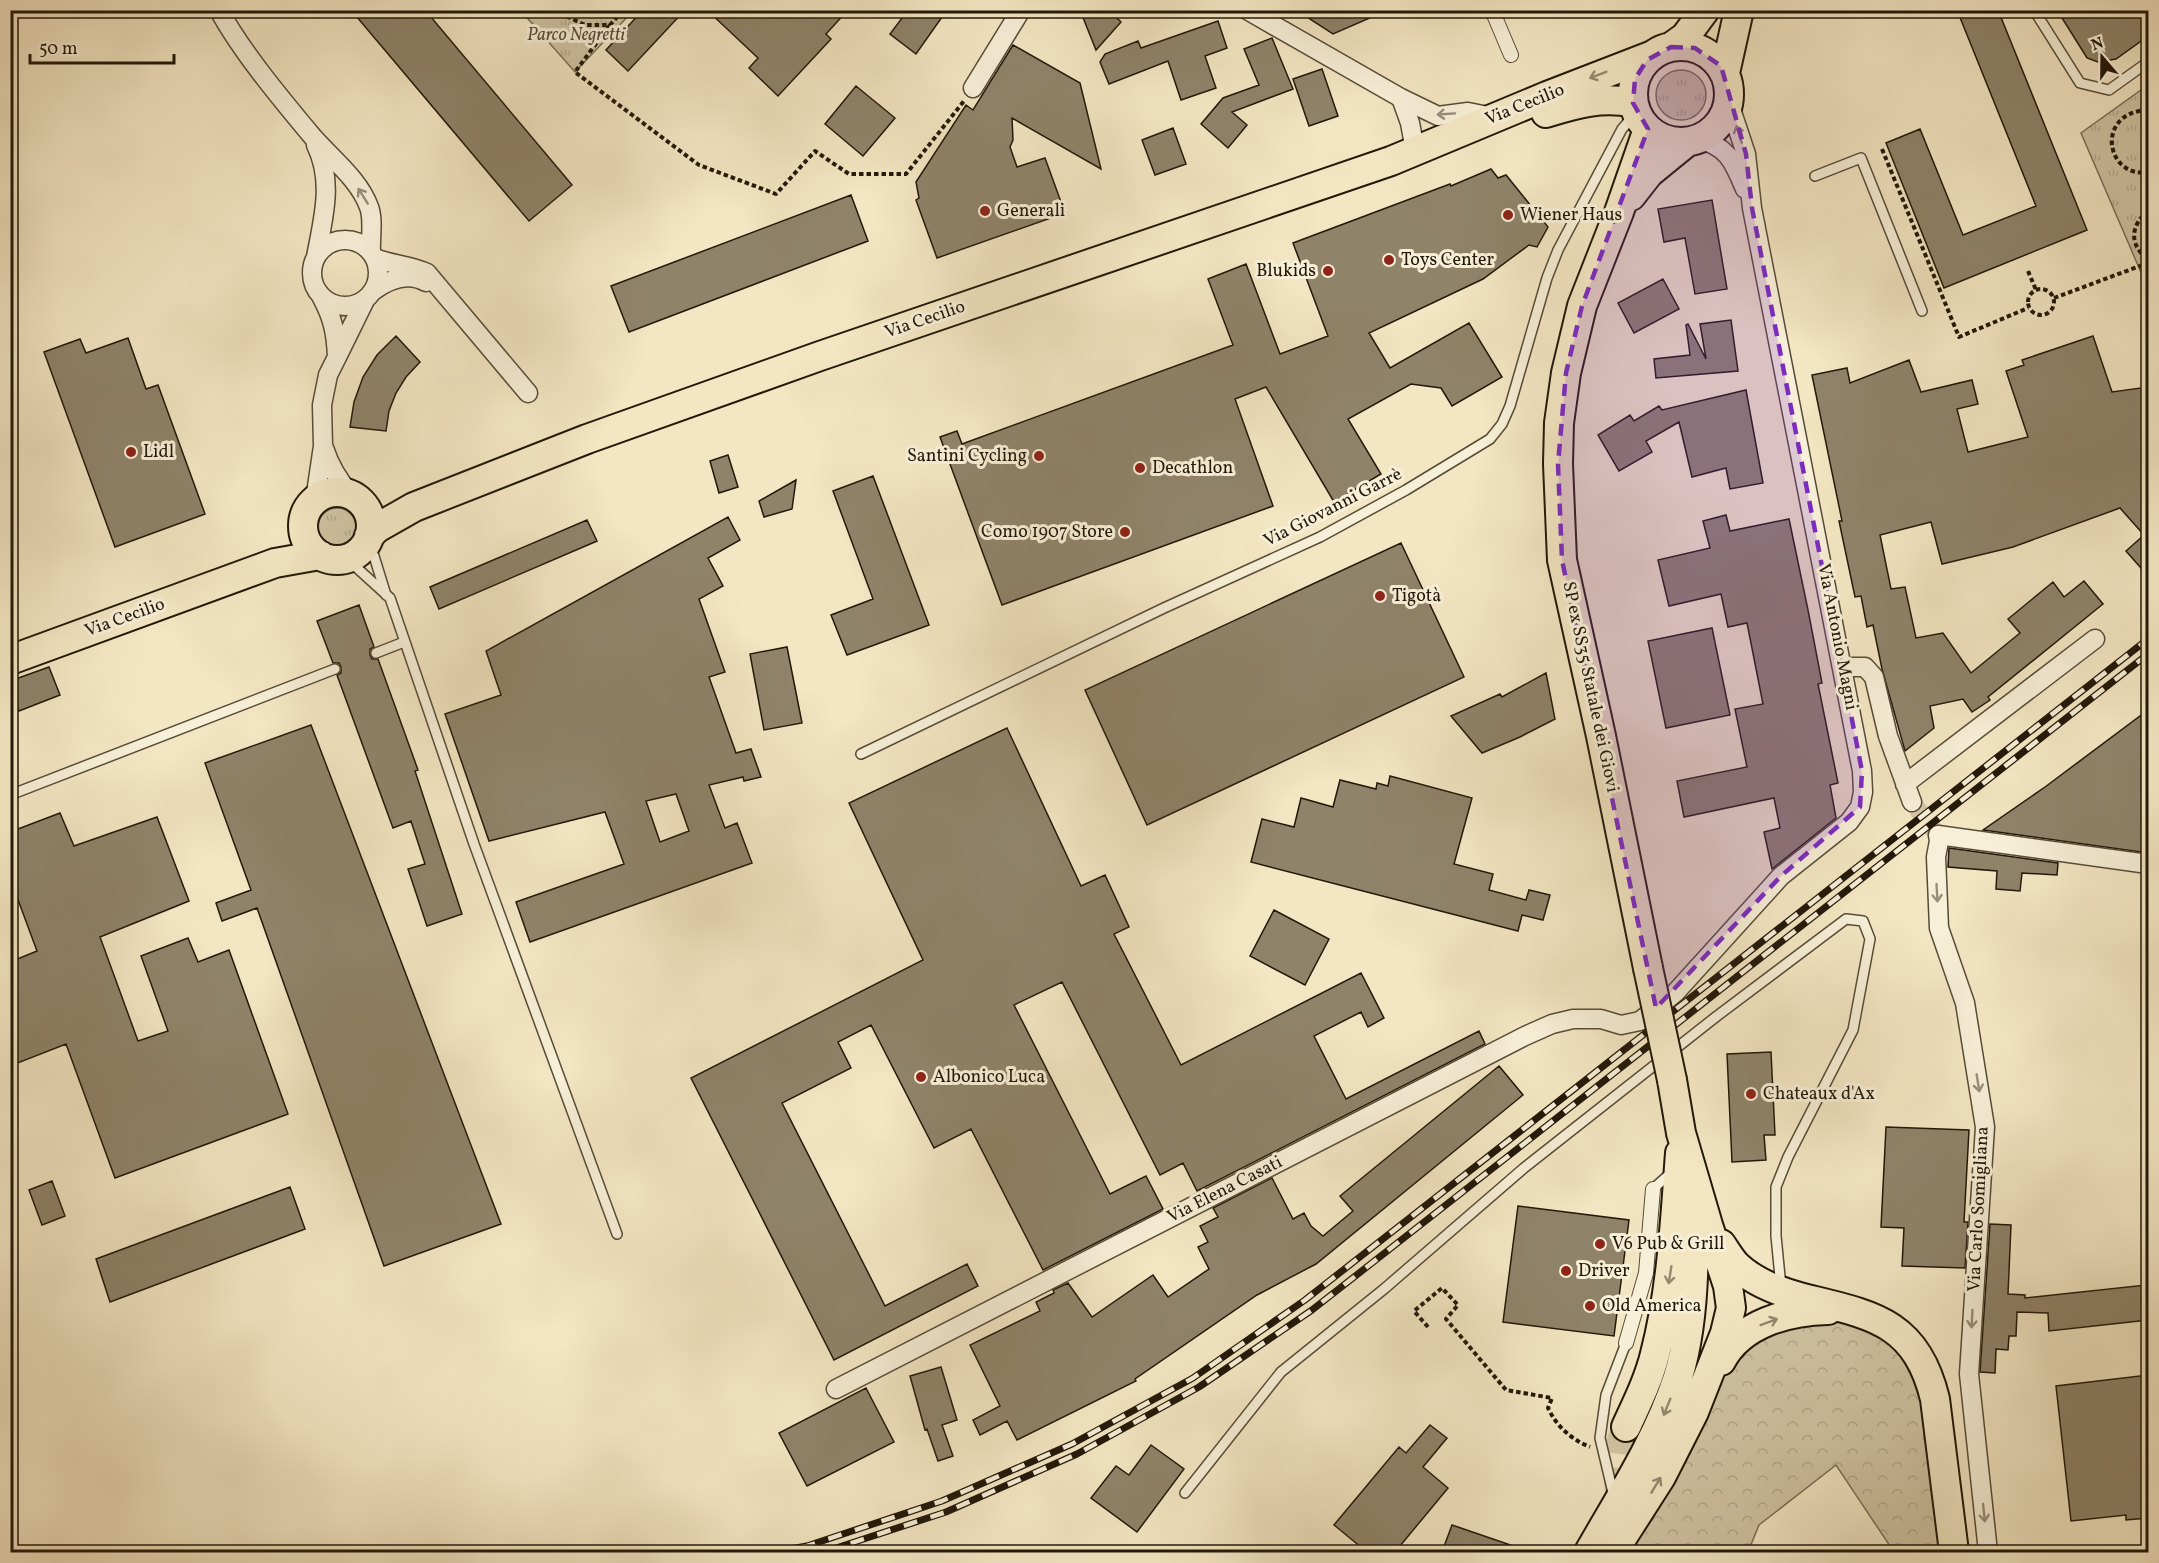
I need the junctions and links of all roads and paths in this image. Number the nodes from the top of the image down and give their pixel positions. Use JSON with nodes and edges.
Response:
{"nodes":[{"id":1,"x":219,"y":10,"type":"edge"},
{"id":2,"x":554,"y":10,"type":"edge"},
{"id":3,"x":623,"y":10,"type":"edge"},
{"id":4,"x":1022,"y":10,"type":"edge"},
{"id":5,"x":1246,"y":10,"type":"edge"},
{"id":6,"x":1492,"y":10,"type":"edge"},
{"id":7,"x":1705,"y":10,"type":"edge"},
{"id":8,"x":1739,"y":10,"type":"edge"},
{"id":9,"x":2034,"y":10,"type":"edge"},
{"id":10,"x":610,"y":25,"type":"junction"},
{"id":11,"x":1662,"y":51,"type":"junction"},
{"id":12,"x":1511,"y":55,"type":"dead end"},
{"id":13,"x":2148,"y":62,"type":"edge"},
{"id":14,"x":1725,"y":73,"type":"junction"},
{"id":15,"x":974,"y":88,"type":"joint"},
{"id":16,"x":1401,"y":98,"type":"junction"},
{"id":17,"x":1729,"y":103,"type":"junction"},
{"id":18,"x":2148,"y":110,"type":"edge"},
{"id":19,"x":1639,"y":115,"type":"junction"},
{"id":20,"x":1495,"y":117,"type":"junction"},
{"id":21,"x":312,"y":135,"type":"junction"},
{"id":22,"x":1692,"y":141,"type":"junction"},
{"id":23,"x":1882,"y":149,"type":"dead end"},
{"id":24,"x":1406,"y":154,"type":"junction"},
{"id":25,"x":2148,"y":172,"type":"edge"},
{"id":26,"x":1815,"y":176,"type":"dead end"},
{"id":27,"x":1752,"y":208,"type":"junction"},
{"id":28,"x":2148,"y":210,"type":"edge"},
{"id":29,"x":1619,"y":212,"type":"junction"},
{"id":30,"x":373,"y":256,"type":"junction"},
{"id":31,"x":316,"y":257,"type":"junction"},
{"id":32,"x":2148,"y":262,"type":"edge"},
{"id":33,"x":2028,"y":271,"type":"dead end"},
{"id":34,"x":2036,"y":290,"type":"junction"},
{"id":35,"x":445,"y":293,"type":"junction"},
{"id":36,"x":369,"y":295,"type":"junction"},
{"id":37,"x":321,"y":296,"type":"junction"},
{"id":38,"x":2054,"y":298,"type":"junction"},
{"id":39,"x":2028,"y":308,"type":"junction"},
{"id":40,"x":1922,"y":311,"type":"dead end"},
{"id":41,"x":337,"y":357,"type":"junction"},
{"id":42,"x":528,"y":393,"type":"dead end"},
{"id":43,"x":323,"y":446,"type":"junction"},
{"id":44,"x":456,"y":490,"type":"junction"},
{"id":45,"x":356,"y":499,"type":"junction"},
{"id":46,"x":309,"y":511,"type":"junction"},
{"id":47,"x":350,"y":548,"type":"junction"},
{"id":48,"x":239,"y":576,"type":"junction"},
{"id":49,"x":387,"y":597,"type":"junction"},
{"id":50,"x":2095,"y":639,"type":"dead end"},
{"id":51,"x":404,"y":642,"type":"junction"},
{"id":52,"x":376,"y":653,"type":"dead end"},
{"id":53,"x":10,"y":660,"type":"edge"},
{"id":54,"x":1843,"y":667,"type":"junction"},
{"id":55,"x":335,"y":669,"type":"dead end"},
{"id":56,"x":861,"y":754,"type":"dead end"},
{"id":57,"x":1905,"y":784,"type":"junction"},
{"id":58,"x":10,"y":795,"type":"edge"},
{"id":59,"x":1912,"y":802,"type":"tunnel mouth"},
{"id":60,"x":2148,"y":864,"type":"edge"},
{"id":61,"x":1620,"y":1025,"type":"joint"},
{"id":62,"x":1685,"y":1165,"type":"junction"},
{"id":63,"x":1653,"y":1189,"type":"joint"},
{"id":64,"x":1708,"y":1225,"type":"junction"},
{"id":65,"x":617,"y":1234,"type":"dead end"},
{"id":66,"x":1728,"y":1286,"type":"junction"},
{"id":67,"x":1781,"y":1292,"type":"junction"},
{"id":68,"x":1845,"y":1310,"type":"junction"},
{"id":69,"x":1428,"y":1327,"type":"dead end"},
{"id":70,"x":1626,"y":1343,"type":"joint"},
{"id":71,"x":1685,"y":1351,"type":"junction"},
{"id":72,"x":836,"y":1389,"type":"dead end"},
{"id":73,"x":1694,"y":1412,"type":"junction"},
{"id":74,"x":1626,"y":1427,"type":"tunnel mouth"},
{"id":75,"x":1600,"y":1438,"type":"junction"},
{"id":76,"x":1185,"y":1493,"type":"dead end"},
{"id":77,"x":1623,"y":1516,"type":"junction"},
{"id":78,"x":1589,"y":1552,"type":"edge"},
{"id":79,"x":1613,"y":1552,"type":"edge"},
{"id":80,"x":1954,"y":1552,"type":"edge"},
{"id":81,"x":1988,"y":1552,"type":"edge"}],
"edges":[{"from":1,"to":21,"type":"street"},
{"from":2,"to":10,"type":"path"},
{"from":3,"to":10,"type":"path"},
{"from":4,"to":15,"type":"street"},
{"from":5,"to":16,"type":"street"},
{"from":6,"to":12,"type":"street"},
{"from":7,"to":11,"type":"main road"},
{"from":8,"to":14,"type":"main road"},
{"from":9,"to":13,"type":"lane"},
{"from":10,"to":15,"type":"path"},
{"from":11,"to":14,"type":"main road"},
{"from":11,"to":19,"type":"main road"},
{"from":11,"to":20,"type":"main road","name":"Via Cecilio","one_way":true},
{"from":14,"to":17,"type":"main road"},
{"from":20,"to":16,"type":"street","one_way":true},
{"from":16,"to":24,"type":"street"},
{"from":17,"to":22,"type":"main road"},
{"from":27,"to":17,"type":"street","one_way":true},
{"from":18,"to":25,"type":"path"},
{"from":19,"to":22,"type":"main road"},
{"from":19,"to":24,"type":"main road","name":"Via Cecilio"},
{"from":19,"to":29,"type":"main road","name":"SP ex SS35 Statale dei Giovi"},
{"from":19,"to":56,"type":"lane","name":"Via Giovanni Garrè"},
{"from":20,"to":24,"type":"main road","name":"Via Cecilio"},
{"from":30,"to":21,"type":"street","one_way":true},
{"from":21,"to":31,"type":"street"},
{"from":22,"to":27,"type":"street"},
{"from":22,"to":29,"type":"main road","name":"SP ex SS35 Statale dei Giovi"},
{"from":23,"to":39,"type":"path"},
{"from":24,"to":44,"type":"main road","name":"Via Cecilio"},
{"from":26,"to":40,"type":"lane"},
{"from":27,"to":54,"type":"street","name":"Via Antonio Magni"},
{"from":28,"to":32,"type":"path"},
{"from":29,"to":62,"type":"main road","name":"SP ex SS35 Statale dei Giovi","bridge":true},
{"from":30,"to":31,"type":"street"},
{"from":30,"to":35,"type":"street"},
{"from":30,"to":36,"type":"street"},
{"from":31,"to":37,"type":"street"},
{"from":32,"to":38,"type":"path"},
{"from":33,"to":34,"type":"path"},
{"from":34,"to":38,"type":"path"},
{"from":34,"to":39,"type":"path"},
{"from":35,"to":36,"type":"street"},
{"from":35,"to":42,"type":"street"},
{"from":36,"to":37,"type":"street"},
{"from":36,"to":41,"type":"street"},
{"from":37,"to":41,"type":"street"},
{"from":38,"to":39,"type":"path"},
{"from":41,"to":43,"type":"street"},
{"from":43,"to":45,"type":"street"},
{"from":43,"to":46,"type":"street"},
{"from":44,"to":45,"type":"main road","name":"Via Cecilio"},
{"from":44,"to":47,"type":"main road","name":"Via Cecilio"},
{"from":45,"to":46,"type":"main road"},
{"from":45,"to":47,"type":"main road"},
{"from":46,"to":47,"type":"main road"},
{"from":46,"to":48,"type":"main road","name":"Via Cecilio"},
{"from":47,"to":48,"type":"main road","name":"Via Cecilio"},
{"from":47,"to":49,"type":"lane"},
{"from":47,"to":49,"type":"lane"},
{"from":48,"to":53,"type":"main road","name":"Via Cecilio"},
{"from":49,"to":51,"type":"lane"},
{"from":50,"to":57,"type":"street"},
{"from":51,"to":52,"type":"lane"},
{"from":51,"to":65,"type":"lane"},
{"from":54,"to":57,"type":"street"},
{"from":54,"to":61,"type":"street","name":"Via Antonio Magni"},
{"from":55,"to":58,"type":"lane"},
{"from":57,"to":59,"type":"street"},
{"from":60,"to":81,"type":"street","name":"Via Carlo Somigliana","one_way":true},
{"from":61,"to":72,"type":"street","name":"Via Elena Casati"},
{"from":62,"to":63,"type":"lane"},
{"from":62,"to":64,"type":"main road"},
{"from":62,"to":71,"type":"main road"},
{"from":62,"to":74,"type":"main road","one_way":true},
{"from":63,"to":70,"type":"street"},
{"from":64,"to":66,"type":"main road"},
{"from":64,"to":67,"type":"main road"},
{"from":66,"to":67,"type":"main road"},
{"from":66,"to":71,"type":"main road"},
{"from":66,"to":73,"type":"main road"},
{"from":67,"to":68,"type":"main road"},
{"from":67,"to":76,"type":"lane"},
{"from":73,"to":68,"type":"main road","one_way":true},
{"from":68,"to":80,"type":"main road"},
{"from":69,"to":75,"type":"path"},
{"from":70,"to":75,"type":"lane"},
{"from":71,"to":77,"type":"main road","one_way":true},
{"from":77,"to":73,"type":"main road","one_way":true},
{"from":75,"to":77,"type":"lane"},
{"from":77,"to":78,"type":"main road"},
{"from":77,"to":79,"type":"main road"}]}
